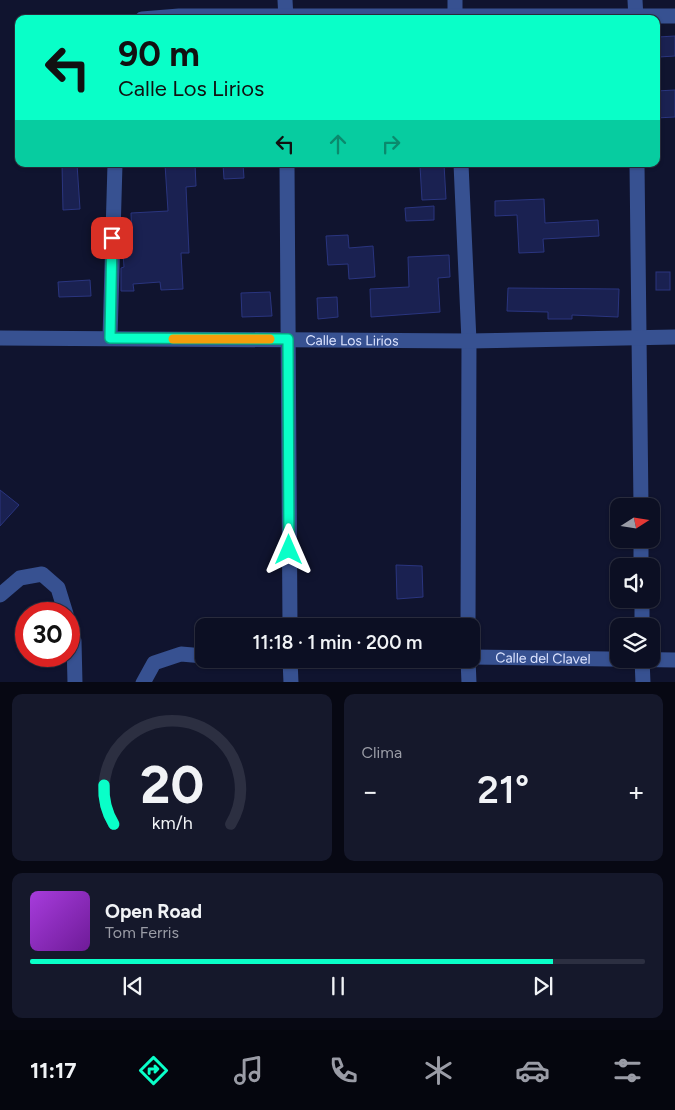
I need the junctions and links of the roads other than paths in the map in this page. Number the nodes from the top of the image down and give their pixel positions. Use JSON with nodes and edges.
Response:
{"nodes":[{"id":1,"x":285,"y":0,"type":"edge"},
{"id":2,"x":455,"y":0,"type":"edge"},
{"id":3,"x":635,"y":0,"type":"edge"},
{"id":4,"x":286,"y":15,"type":"edge"},
{"id":5,"x":455,"y":15,"type":"edge"},
{"id":6,"x":636,"y":15,"type":"edge"},
{"id":7,"x":660,"y":16,"type":"edge"},
{"id":8,"x":675,"y":16,"type":"edge"},
{"id":9,"x":115,"y":167,"type":"edge"},
{"id":10,"x":287,"y":167,"type":"edge"},
{"id":11,"x":461,"y":167,"type":"edge"},
{"id":12,"x":637,"y":167,"type":"edge"},
{"id":13,"x":0,"y":338,"type":"edge"},
{"id":14,"x":110,"y":338,"type":"junction"},
{"id":15,"x":639,"y":338,"type":"junction"},
{"id":16,"x":675,"y":338,"type":"edge"},
{"id":17,"x":288,"y":339,"type":"junction"},
{"id":18,"x":469,"y":341,"type":"junction"},
{"id":19,"x":641,"y":498,"type":"edge"},
{"id":20,"x":0,"y":595,"type":"edge"},
{"id":21,"x":62,"y":602,"type":"edge"},
{"id":22,"x":290,"y":618,"type":"edge"},
{"id":23,"x":468,"y":618,"type":"edge"},
{"id":24,"x":195,"y":655,"type":"edge"},
{"id":25,"x":480,"y":658,"type":"edge"},
{"id":26,"x":610,"y":660,"type":"edge"},
{"id":27,"x":660,"y":660,"type":"edge"},
{"id":28,"x":675,"y":660,"type":"edge"},
{"id":29,"x":75,"y":667,"type":"edge"},
{"id":30,"x":290,"y":668,"type":"edge"},
{"id":31,"x":470,"y":668,"type":"edge"},
{"id":32,"x":642,"y":668,"type":"edge"},
{"id":33,"x":75,"y":682,"type":"edge"},
{"id":34,"x":142,"y":682,"type":"edge"},
{"id":35,"x":290,"y":682,"type":"edge"},
{"id":36,"x":469,"y":682,"type":"edge"},
{"id":37,"x":643,"y":682,"type":"edge"}],
"edges":[{"from":1,"to":4,"type":"street"},
{"from":2,"to":5,"type":"street"},
{"from":3,"to":6,"type":"street"},
{"from":7,"to":8,"type":"street"},
{"from":9,"to":14,"type":"street"},
{"from":10,"to":17,"type":"street"},
{"from":11,"to":18,"type":"street"},
{"from":12,"to":15,"type":"street"},
{"from":13,"to":14,"type":"street","name":"Calle Los Lirios"},
{"from":14,"to":17,"type":"street","name":"Calle Los Lirios"},
{"from":15,"to":16,"type":"street","name":"Calle Los Lirios"},
{"from":15,"to":18,"type":"street","name":"Calle Los Lirios"},
{"from":15,"to":19,"type":"street"},
{"from":17,"to":18,"type":"street","name":"Calle Los Lirios"},
{"from":17,"to":22,"type":"street"},
{"from":18,"to":23,"type":"street"},
{"from":20,"to":21,"type":"street"},
{"from":24,"to":34,"type":"street"},
{"from":25,"to":26,"type":"street","name":"Calle del Clavel"},
{"from":27,"to":28,"type":"street","name":"Calle del Clavel"},
{"from":29,"to":33,"type":"street"},
{"from":30,"to":35,"type":"street"},
{"from":31,"to":36,"type":"street"},
{"from":32,"to":37,"type":"street"}]}
